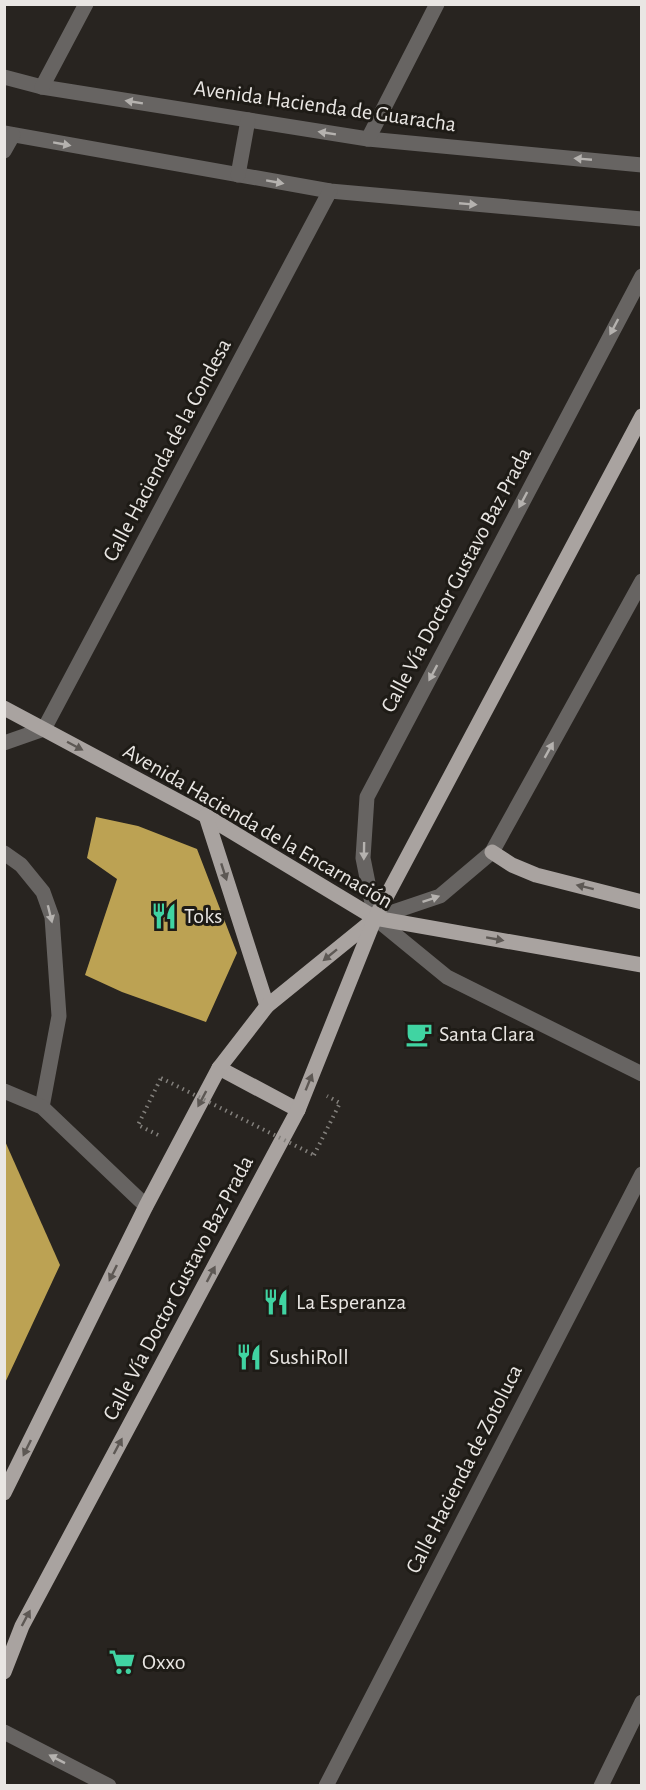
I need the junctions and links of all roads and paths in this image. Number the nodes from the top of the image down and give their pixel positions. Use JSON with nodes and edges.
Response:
{"nodes":[{"id":1,"x":86,"y":4,"type":"edge"},
{"id":2,"x":437,"y":4,"type":"edge"},
{"id":3,"x":4,"y":77,"type":"edge"},
{"id":4,"x":42,"y":87,"type":"junction"},
{"id":5,"x":248,"y":120,"type":"junction"},
{"id":6,"x":9,"y":134,"type":"edge"},
{"id":7,"x":368,"y":139,"type":"junction"},
{"id":8,"x":4,"y":151,"type":"edge"},
{"id":9,"x":642,"y":165,"type":"edge"},
{"id":10,"x":238,"y":175,"type":"junction"},
{"id":11,"x":330,"y":191,"type":"junction"},
{"id":12,"x":642,"y":219,"type":"edge"},
{"id":13,"x":642,"y":276,"type":"edge"},
{"id":14,"x":642,"y":416,"type":"edge"},
{"id":15,"x":642,"y":581,"type":"edge"},
{"id":16,"x":4,"y":708,"type":"edge"},
{"id":17,"x":44,"y":729,"type":"junction"},
{"id":18,"x":4,"y":743,"type":"edge"},
{"id":19,"x":206,"y":816,"type":"junction"},
{"id":20,"x":492,"y":852,"type":"junction"},
{"id":21,"x":4,"y":853,"type":"edge"},
{"id":22,"x":642,"y":902,"type":"edge"},
{"id":23,"x":375,"y":918,"type":"junction"},
{"id":24,"x":642,"y":965,"type":"edge"},
{"id":25,"x":267,"y":1006,"type":"junction"},
{"id":26,"x":219,"y":1068,"type":"junction"},
{"id":27,"x":642,"y":1074,"type":"edge"},
{"id":28,"x":4,"y":1091,"type":"edge"},
{"id":29,"x":340,"y":1103,"type":"dead end"},
{"id":30,"x":42,"y":1107,"type":"junction"},
{"id":31,"x":298,"y":1110,"type":"junction"},
{"id":32,"x":138,"y":1125,"type":"dead end"},
{"id":33,"x":642,"y":1174,"type":"edge"},
{"id":34,"x":146,"y":1206,"type":"junction"},
{"id":35,"x":4,"y":1493,"type":"edge"},
{"id":36,"x":4,"y":1672,"type":"edge"},
{"id":37,"x":642,"y":1702,"type":"edge"},
{"id":38,"x":4,"y":1732,"type":"edge"},
{"id":39,"x":109,"y":1785,"type":"edge"},
{"id":40,"x":326,"y":1785,"type":"edge"},
{"id":41,"x":601,"y":1785,"type":"edge"}],
"edges":[{"from":1,"to":4,"type":"street"},
{"from":2,"to":7,"type":"street"},
{"from":3,"to":4,"type":"street","name":"Avenida Hacienda de Guaracha"},
{"from":5,"to":4,"type":"street","name":"Avenida Hacienda de Guaracha","one_way":true},
{"from":7,"to":5,"type":"street","name":"Avenida Hacienda de Guaracha","one_way":true},
{"from":5,"to":10,"type":"street"},
{"from":6,"to":8,"type":"street"},
{"from":6,"to":10,"type":"street","one_way":true},
{"from":9,"to":7,"type":"street","name":"Avenida Hacienda de Guaracha","one_way":true},
{"from":10,"to":11,"type":"street","one_way":true},
{"from":11,"to":12,"type":"street","one_way":true},
{"from":11,"to":17,"type":"street","name":"Calle Hacienda de la Condesa"},
{"from":13,"to":23,"type":"street","name":"Calle Vía Doctor Gustavo Baz Prada","one_way":true},
{"from":14,"to":23,"type":"main road","name":"Calle Vía Doctor Gustavo Baz Prada"},
{"from":20,"to":15,"type":"street","name":"Calle Vía Doctor Gustavo Baz Prada","one_way":true},
{"from":16,"to":17,"type":"main road","name":"Avenida Hacienda de la Encarnación"},
{"from":17,"to":18,"type":"street"},
{"from":17,"to":19,"type":"main road","name":"Avenida Hacienda de la Encarnación","one_way":true},
{"from":19,"to":23,"type":"main road","name":"Avenida Hacienda de la Encarnación"},
{"from":19,"to":25,"type":"main road","one_way":true},
{"from":22,"to":20,"type":"main road","one_way":true},
{"from":23,"to":20,"type":"street","name":"Calle Vía Doctor Gustavo Baz Prada","one_way":true},
{"from":21,"to":30,"type":"street","one_way":true},
{"from":23,"to":24,"type":"main road","one_way":true},
{"from":23,"to":25,"type":"main road","name":"Calle Vía Doctor Gustavo Baz Prada","one_way":true},
{"from":23,"to":27,"type":"street","name":"Avenida Hacienda de la Encarnación"},
{"from":31,"to":23,"type":"main road","name":"Calle Vía Doctor Gustavo Baz Prada","one_way":true},
{"from":25,"to":26,"type":"main road","name":"Calle Vía Doctor Gustavo Baz Prada"},
{"from":26,"to":31,"type":"main road"},
{"from":26,"to":34,"type":"main road","name":"Calle Vía Doctor Gustavo Baz Prada","one_way":true},
{"from":28,"to":30,"type":"street"},
{"from":29,"to":32,"type":"path","bridge":true},
{"from":30,"to":34,"type":"street"},
{"from":36,"to":31,"type":"main road","name":"Calle Vía Doctor Gustavo Baz Prada","one_way":true},
{"from":33,"to":40,"type":"street","name":"Calle Hacienda de Zotoluca"},
{"from":34,"to":35,"type":"main road","name":"Calle Vía Doctor Gustavo Baz Prada","one_way":true},
{"from":37,"to":41,"type":"street"},
{"from":39,"to":38,"type":"street","one_way":true}]}
